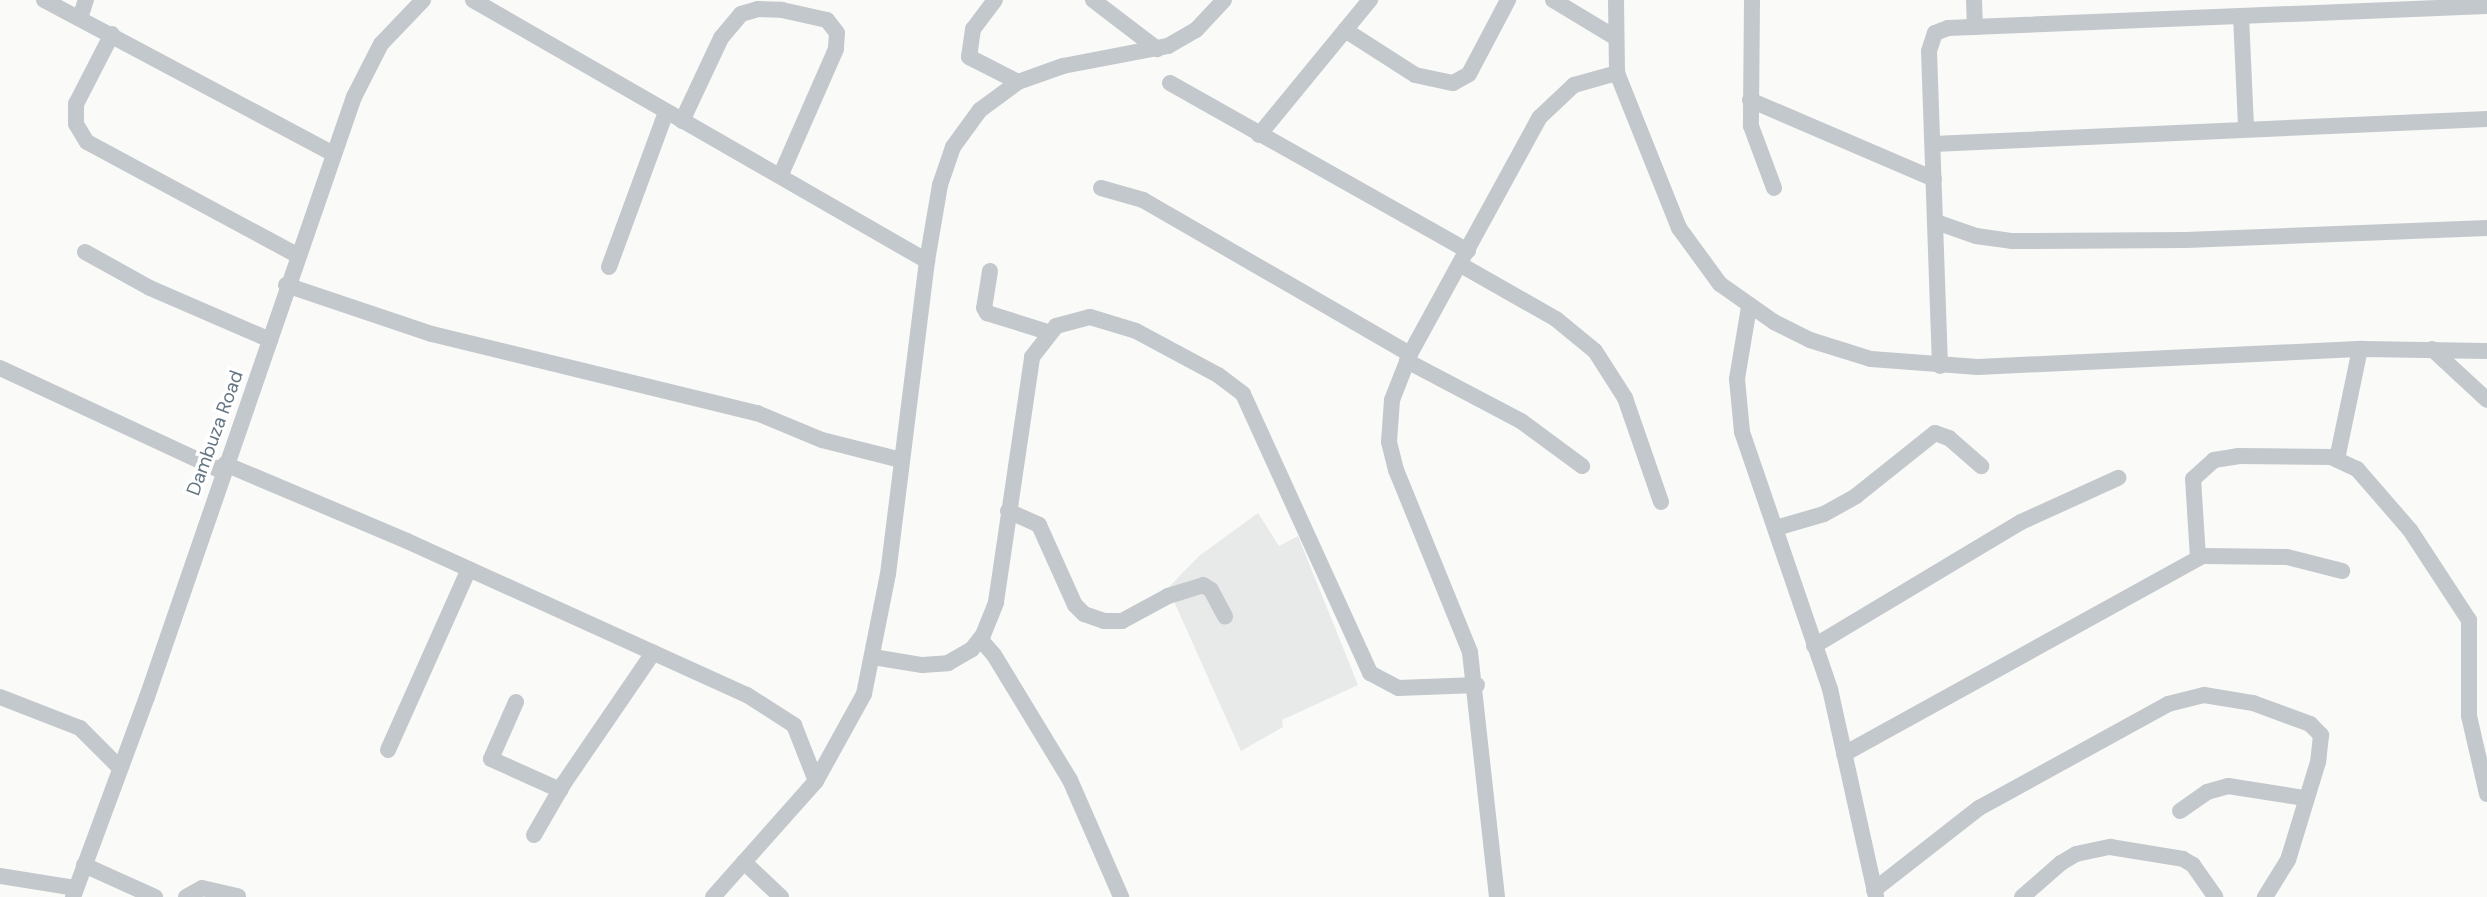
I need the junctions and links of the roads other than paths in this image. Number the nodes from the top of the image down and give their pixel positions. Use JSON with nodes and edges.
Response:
{"nodes":[{"id":1,"x":44,"y":0,"type":"edge"},
{"id":2,"x":86,"y":0,"type":"edge"},
{"id":3,"x":423,"y":0,"type":"edge"},
{"id":4,"x":473,"y":0,"type":"edge"},
{"id":5,"x":995,"y":0,"type":"edge"},
{"id":6,"x":1093,"y":0,"type":"edge"},
{"id":7,"x":1224,"y":0,"type":"edge"},
{"id":8,"x":1370,"y":0,"type":"edge"},
{"id":9,"x":1508,"y":0,"type":"edge"},
{"id":10,"x":1553,"y":0,"type":"edge"},
{"id":11,"x":1616,"y":0,"type":"edge"},
{"id":12,"x":1752,"y":0,"type":"edge"},
{"id":13,"x":1974,"y":0,"type":"edge"},
{"id":14,"x":2487,"y":6,"type":"edge"},
{"id":15,"x":2274,"y":7,"type":"edge"},
{"id":16,"x":2241,"y":16,"type":"junction"},
{"id":17,"x":80,"y":18,"type":"junction"},
{"id":18,"x":1975,"y":27,"type":"junction"},
{"id":19,"x":1345,"y":30,"type":"junction"},
{"id":20,"x":112,"y":34,"type":"junction"},
{"id":21,"x":1613,"y":36,"type":"junction"},
{"id":22,"x":1157,"y":49,"type":"junction"},
{"id":23,"x":1617,"y":72,"type":"junction"},
{"id":24,"x":1018,"y":82,"type":"junction"},
{"id":25,"x":1170,"y":83,"type":"dead end"},
{"id":26,"x":1750,"y":100,"type":"junction"},
{"id":27,"x":666,"y":112,"type":"junction"},
{"id":28,"x":2487,"y":119,"type":"edge"},
{"id":29,"x":682,"y":121,"type":"junction"},
{"id":30,"x":2246,"y":127,"type":"junction"},
{"id":31,"x":1259,"y":135,"type":"junction"},
{"id":32,"x":1933,"y":144,"type":"junction"},
{"id":33,"x":334,"y":154,"type":"junction"},
{"id":34,"x":781,"y":174,"type":"junction"},
{"id":35,"x":1934,"y":179,"type":"junction"},
{"id":36,"x":1101,"y":188,"type":"dead end"},
{"id":37,"x":1774,"y":188,"type":"dead end"},
{"id":38,"x":1936,"y":222,"type":"junction"},
{"id":39,"x":2487,"y":228,"type":"edge"},
{"id":40,"x":85,"y":252,"type":"dead end"},
{"id":41,"x":297,"y":255,"type":"junction"},
{"id":42,"x":1464,"y":258,"type":"junction"},
{"id":43,"x":927,"y":261,"type":"junction"},
{"id":44,"x":609,"y":267,"type":"dead end"},
{"id":45,"x":990,"y":271,"type":"dead end"},
{"id":46,"x":286,"y":285,"type":"junction"},
{"id":47,"x":1749,"y":307,"type":"junction"},
{"id":48,"x":1048,"y":332,"type":"junction"},
{"id":49,"x":270,"y":340,"type":"junction"},
{"id":50,"x":2360,"y":349,"type":"junction"},
{"id":51,"x":2432,"y":349,"type":"junction"},
{"id":52,"x":2487,"y":351,"type":"edge"},
{"id":53,"x":1408,"y":357,"type":"junction"},
{"id":54,"x":1940,"y":366,"type":"junction"},
{"id":55,"x":0,"y":368,"type":"edge"},
{"id":56,"x":2487,"y":400,"type":"edge"},
{"id":57,"x":2337,"y":459,"type":"junction"},
{"id":58,"x":901,"y":460,"type":"junction"},
{"id":59,"x":1582,"y":466,"type":"dead end"},
{"id":60,"x":1981,"y":466,"type":"dead end"},
{"id":61,"x":224,"y":468,"type":"junction"},
{"id":62,"x":2118,"y":478,"type":"dead end"},
{"id":63,"x":1661,"y":502,"type":"dead end"},
{"id":64,"x":1007,"y":511,"type":"junction"},
{"id":65,"x":1776,"y":528,"type":"junction"},
{"id":66,"x":2198,"y":558,"type":"junction"},
{"id":67,"x":469,"y":569,"type":"junction"},
{"id":68,"x":2342,"y":571,"type":"dead end"},
{"id":69,"x":1225,"y":616,"type":"dead end"},
{"id":70,"x":980,"y":639,"type":"junction"},
{"id":71,"x":1814,"y":646,"type":"junction"},
{"id":72,"x":653,"y":653,"type":"junction"},
{"id":73,"x":873,"y":657,"type":"junction"},
{"id":74,"x":1477,"y":685,"type":"junction"},
{"id":75,"x":0,"y":698,"type":"edge"},
{"id":76,"x":516,"y":702,"type":"dead end"},
{"id":77,"x":388,"y":750,"type":"dead end"},
{"id":78,"x":1844,"y":754,"type":"junction"},
{"id":79,"x":120,"y":768,"type":"junction"},
{"id":80,"x":816,"y":781,"type":"junction"},
{"id":81,"x":560,"y":790,"type":"junction"},
{"id":82,"x":2487,"y":794,"type":"edge"},
{"id":83,"x":2305,"y":798,"type":"junction"},
{"id":84,"x":2180,"y":811,"type":"dead end"},
{"id":85,"x":534,"y":835,"type":"dead end"},
{"id":86,"x":744,"y":862,"type":"junction"},
{"id":87,"x":84,"y":865,"type":"junction"},
{"id":88,"x":0,"y":876,"type":"edge"},
{"id":89,"x":74,"y":892,"type":"edge"},
{"id":90,"x":1875,"y":893,"type":"edge"},
{"id":91,"x":238,"y":896,"type":"edge"},
{"id":92,"x":155,"y":897,"type":"edge"},
{"id":93,"x":186,"y":897,"type":"edge"},
{"id":94,"x":713,"y":897,"type":"edge"},
{"id":95,"x":781,"y":897,"type":"edge"},
{"id":96,"x":1121,"y":897,"type":"edge"},
{"id":97,"x":1497,"y":897,"type":"edge"},
{"id":98,"x":2022,"y":897,"type":"edge"},
{"id":99,"x":2215,"y":897,"type":"edge"},
{"id":100,"x":2265,"y":897,"type":"edge"}],
"edges":[{"from":1,"to":17,"type":"street"},
{"from":2,"to":17,"type":"street"},
{"from":3,"to":33,"type":"street","name":"Dambuza Road"},
{"from":4,"to":27,"type":"street"},
{"from":5,"to":24,"type":"street"},
{"from":6,"to":22,"type":"street"},
{"from":7,"to":22,"type":"street"},
{"from":8,"to":19,"type":"street"},
{"from":9,"to":19,"type":"street"},
{"from":10,"to":21,"type":"street"},
{"from":11,"to":21,"type":"street"},
{"from":12,"to":26,"type":"street"},
{"from":13,"to":18,"type":"street"},
{"from":14,"to":15,"type":"street"},
{"from":15,"to":16,"type":"street"},
{"from":16,"to":18,"type":"street"},
{"from":16,"to":30,"type":"street"},
{"from":17,"to":20,"type":"street"},
{"from":18,"to":32,"type":"street"},
{"from":19,"to":31,"type":"street"},
{"from":20,"to":33,"type":"street"},
{"from":20,"to":41,"type":"street"},
{"from":21,"to":23,"type":"street"},
{"from":22,"to":24,"type":"street"},
{"from":23,"to":42,"type":"street"},
{"from":23,"to":47,"type":"street"},
{"from":24,"to":43,"type":"street"},
{"from":25,"to":31,"type":"street"},
{"from":26,"to":35,"type":"street"},
{"from":26,"to":37,"type":"street"},
{"from":27,"to":29,"type":"street"},
{"from":27,"to":44,"type":"street"},
{"from":28,"to":30,"type":"street"},
{"from":29,"to":34,"type":"street"},
{"from":29,"to":34,"type":"street"},
{"from":30,"to":32,"type":"street"},
{"from":31,"to":42,"type":"street"},
{"from":32,"to":35,"type":"street"},
{"from":33,"to":41,"type":"street","name":"Dambuza Road"},
{"from":34,"to":43,"type":"street"},
{"from":35,"to":38,"type":"street"},
{"from":36,"to":53,"type":"street"},
{"from":38,"to":39,"type":"street"},
{"from":38,"to":54,"type":"street"},
{"from":40,"to":49,"type":"street"},
{"from":41,"to":46,"type":"street","name":"Dambuza Road"},
{"from":42,"to":53,"type":"street"},
{"from":42,"to":63,"type":"street"},
{"from":43,"to":58,"type":"street"},
{"from":45,"to":48,"type":"street"},
{"from":46,"to":49,"type":"street","name":"Dambuza Road"},
{"from":46,"to":58,"type":"street"},
{"from":47,"to":54,"type":"street"},
{"from":47,"to":65,"type":"street"},
{"from":48,"to":64,"type":"street"},
{"from":48,"to":74,"type":"street"},
{"from":49,"to":61,"type":"street","name":"Dambuza Road"},
{"from":50,"to":51,"type":"street"},
{"from":50,"to":54,"type":"street"},
{"from":50,"to":57,"type":"street"},
{"from":51,"to":52,"type":"street"},
{"from":51,"to":56,"type":"street"},
{"from":53,"to":59,"type":"street"},
{"from":53,"to":74,"type":"street"},
{"from":55,"to":61,"type":"street"},
{"from":57,"to":66,"type":"street"},
{"from":57,"to":82,"type":"street"},
{"from":58,"to":73,"type":"street"},
{"from":60,"to":65,"type":"street"},
{"from":61,"to":67,"type":"street"},
{"from":61,"to":79,"type":"street","name":"Dambuza Road"},
{"from":62,"to":71,"type":"street"},
{"from":64,"to":69,"type":"street"},
{"from":64,"to":70,"type":"street"},
{"from":65,"to":71,"type":"street"},
{"from":66,"to":68,"type":"street"},
{"from":66,"to":78,"type":"street"},
{"from":67,"to":72,"type":"street"},
{"from":67,"to":77,"type":"street"},
{"from":70,"to":73,"type":"street"},
{"from":70,"to":96,"type":"street"},
{"from":71,"to":78,"type":"street"},
{"from":72,"to":80,"type":"street"},
{"from":72,"to":81,"type":"street"},
{"from":73,"to":80,"type":"street"},
{"from":74,"to":97,"type":"street"},
{"from":75,"to":79,"type":"street"},
{"from":76,"to":81,"type":"street"},
{"from":78,"to":90,"type":"street"},
{"from":79,"to":87,"type":"street","name":"Dambuza Road"},
{"from":80,"to":86,"type":"street"},
{"from":81,"to":85,"type":"street"},
{"from":83,"to":84,"type":"street"},
{"from":83,"to":90,"type":"street"},
{"from":83,"to":100,"type":"street"},
{"from":86,"to":94,"type":"street"},
{"from":86,"to":95,"type":"street"},
{"from":87,"to":89,"type":"street","name":"Dambuza Road"},
{"from":87,"to":92,"type":"street"},
{"from":88,"to":89,"type":"street"},
{"from":91,"to":93,"type":"street"},
{"from":98,"to":99,"type":"street"}]}
